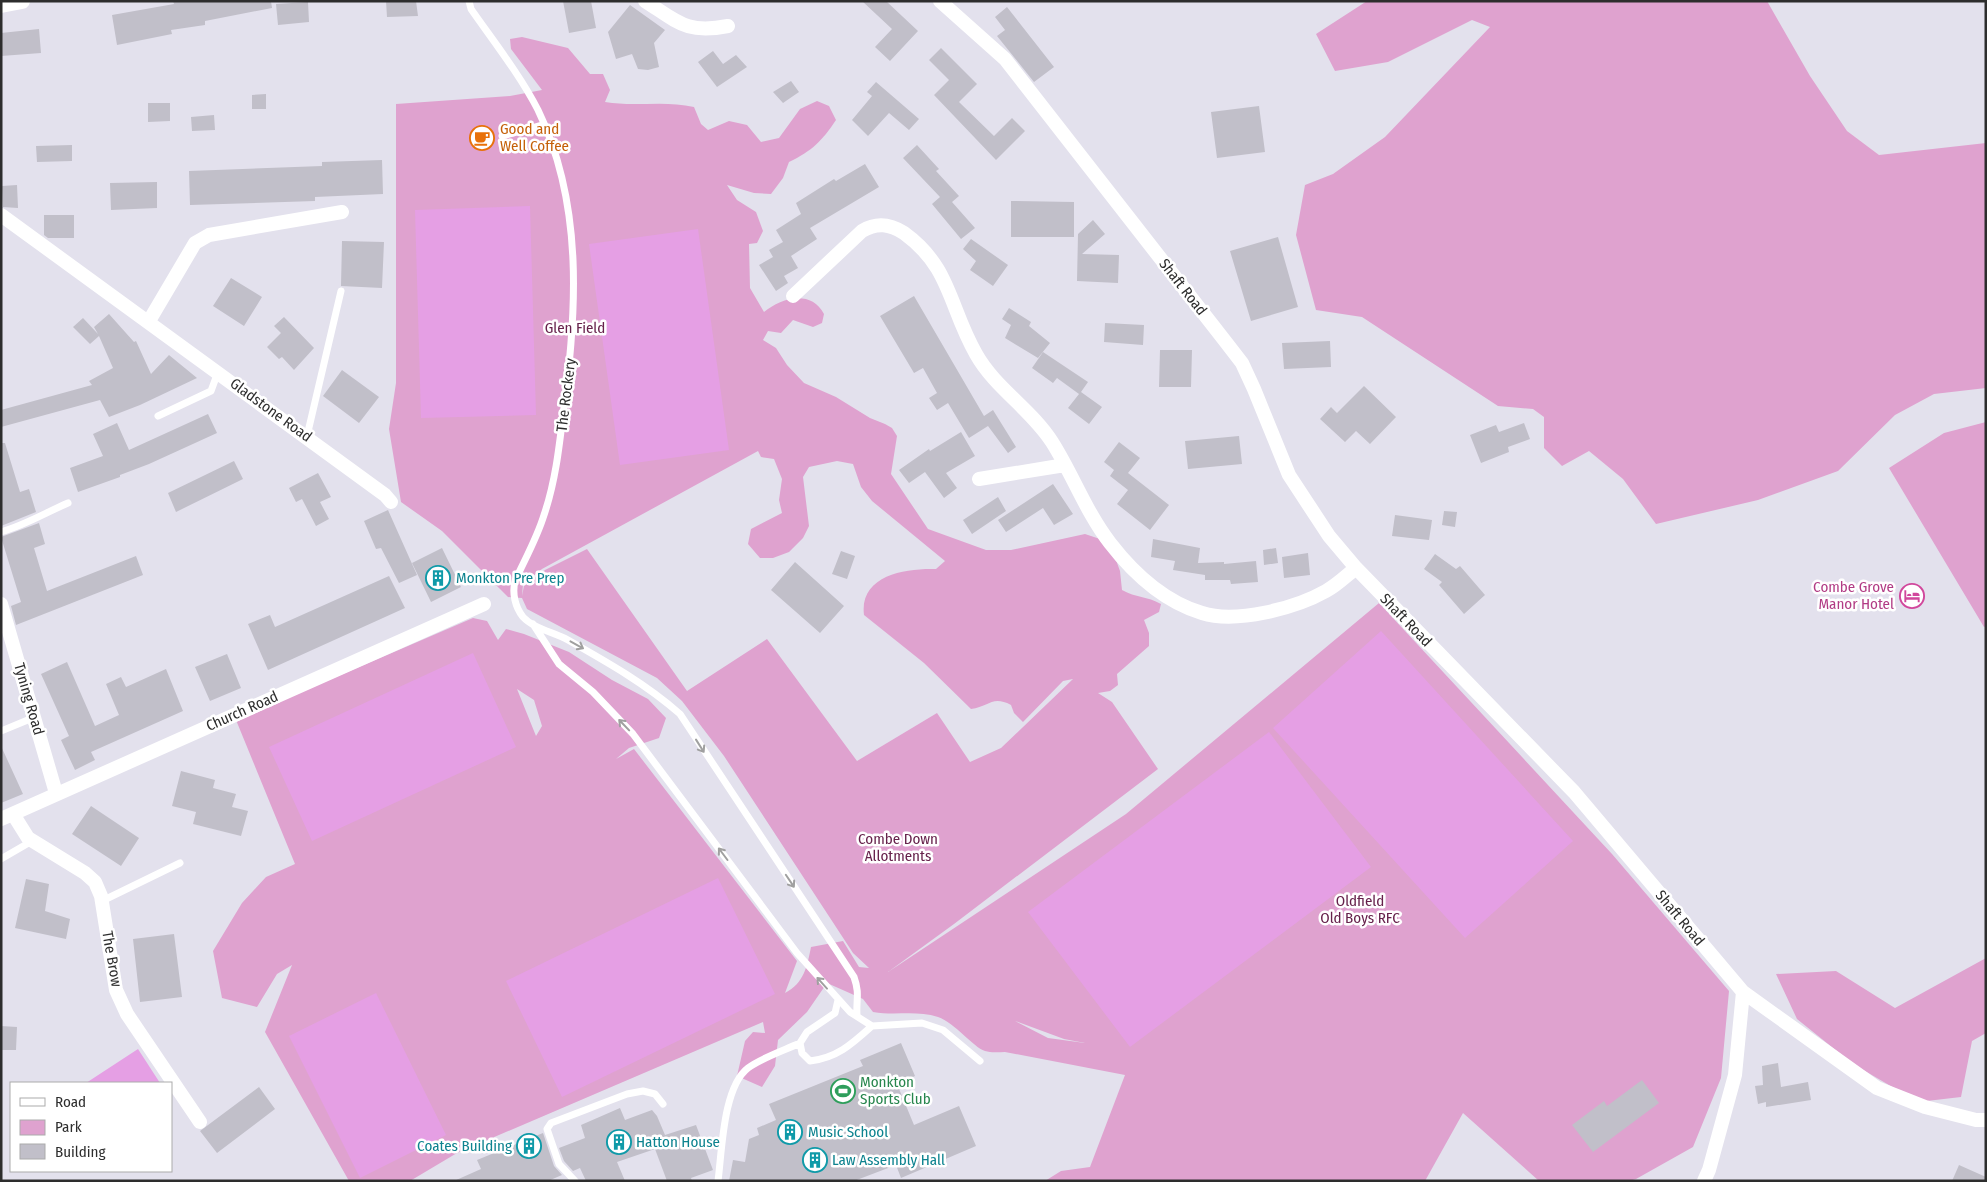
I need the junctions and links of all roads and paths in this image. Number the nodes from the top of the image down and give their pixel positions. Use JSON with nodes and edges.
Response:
{"nodes":[{"id":1,"x":22,"y":1,"type":"edge"},
{"id":2,"x":469,"y":1,"type":"edge"},
{"id":3,"x":645,"y":1,"type":"edge"},
{"id":4,"x":940,"y":1,"type":"edge"},
{"id":5,"x":1,"y":5,"type":"edge"},
{"id":6,"x":728,"y":26,"type":"dead end"},
{"id":7,"x":544,"y":125,"type":"junction"},
{"id":8,"x":502,"y":136,"type":"dead end"},
{"id":9,"x":342,"y":212,"type":"dead end"},
{"id":10,"x":1,"y":215,"type":"edge"},
{"id":11,"x":341,"y":291,"type":"dead end"},
{"id":12,"x":793,"y":296,"type":"dead end"},
{"id":13,"x":149,"y":321,"type":"junction"},
{"id":14,"x":218,"y":372,"type":"junction"},
{"id":15,"x":158,"y":416,"type":"dead end"},
{"id":16,"x":307,"y":436,"type":"junction"},
{"id":17,"x":1065,"y":465,"type":"junction"},
{"id":18,"x":979,"y":479,"type":"dead end"},
{"id":19,"x":391,"y":502,"type":"dead end"},
{"id":20,"x":68,"y":503,"type":"dead end"},
{"id":21,"x":1,"y":532,"type":"edge"},
{"id":22,"x":1356,"y":568,"type":"junction"},
{"id":23,"x":1,"y":604,"type":"edge"},
{"id":24,"x":484,"y":604,"type":"dead end"},
{"id":25,"x":532,"y":624,"type":"junction"},
{"id":26,"x":35,"y":717,"type":"junction"},
{"id":27,"x":1,"y":731,"type":"edge"},
{"id":28,"x":56,"y":793,"type":"junction"},
{"id":29,"x":7,"y":817,"type":"edge"},
{"id":30,"x":32,"y":842,"type":"junction"},
{"id":31,"x":1,"y":859,"type":"edge"},
{"id":32,"x":180,"y":863,"type":"dead end"},
{"id":33,"x":102,"y":901,"type":"junction"},
{"id":34,"x":1743,"y":992,"type":"junction"},
{"id":35,"x":838,"y":1000,"type":"junction"},
{"id":36,"x":857,"y":1016,"type":"junction"},
{"id":37,"x":872,"y":1026,"type":"junction"},
{"id":38,"x":800,"y":1043,"type":"junction"},
{"id":39,"x":980,"y":1061,"type":"dead end"},
{"id":40,"x":663,"y":1104,"type":"dead end"},
{"id":41,"x":1986,"y":1120,"type":"edge"},
{"id":42,"x":200,"y":1122,"type":"dead end"},
{"id":43,"x":575,"y":1181,"type":"edge"},
{"id":44,"x":718,"y":1181,"type":"edge"},
{"id":45,"x":1704,"y":1181,"type":"edge"}],
"edges":[{"from":1,"to":5,"type":"street"},
{"from":2,"to":7,"type":"lane","name":"The Rockery"},
{"from":3,"to":6,"type":"street"},
{"from":4,"to":22,"type":"street","name":"Shaft Road"},
{"from":7,"to":8,"type":"lane"},
{"from":7,"to":25,"type":"lane","name":"The Rockery"},
{"from":9,"to":13,"type":"street"},
{"from":10,"to":13,"type":"street","name":"Gladstone Road"},
{"from":11,"to":16,"type":"lane"},
{"from":12,"to":17,"type":"street"},
{"from":13,"to":14,"type":"street","name":"Gladstone Road"},
{"from":14,"to":15,"type":"lane"},
{"from":14,"to":16,"type":"street","name":"Gladstone Road"},
{"from":16,"to":19,"type":"street","name":"Gladstone Road"},
{"from":17,"to":18,"type":"street"},
{"from":17,"to":22,"type":"street"},
{"from":20,"to":21,"type":"lane"},
{"from":22,"to":34,"type":"street","name":"Shaft Road"},
{"from":23,"to":26,"type":"street","name":"Tyning Road"},
{"from":24,"to":28,"type":"street","name":"Church Road"},
{"from":35,"to":25,"type":"lane","name":"The Rockery","one_way":true},
{"from":25,"to":36,"type":"lane","one_way":true},
{"from":26,"to":27,"type":"lane"},
{"from":26,"to":28,"type":"street","name":"Tyning Road"},
{"from":28,"to":29,"type":"street","name":"Church Road"},
{"from":29,"to":30,"type":"street","name":"The Brow"},
{"from":30,"to":31,"type":"lane"},
{"from":30,"to":33,"type":"street","name":"The Brow"},
{"from":32,"to":33,"type":"lane"},
{"from":33,"to":42,"type":"street","name":"The Brow"},
{"from":34,"to":41,"type":"street","name":"Shaft Road"},
{"from":34,"to":45,"type":"street"},
{"from":35,"to":36,"type":"lane","name":"The Rockery"},
{"from":35,"to":38,"type":"lane"},
{"from":36,"to":37,"type":"lane","name":"The Rockery"},
{"from":37,"to":38,"type":"lane"},
{"from":37,"to":39,"type":"lane"},
{"from":38,"to":44,"type":"lane"},
{"from":40,"to":43,"type":"lane"}]}
